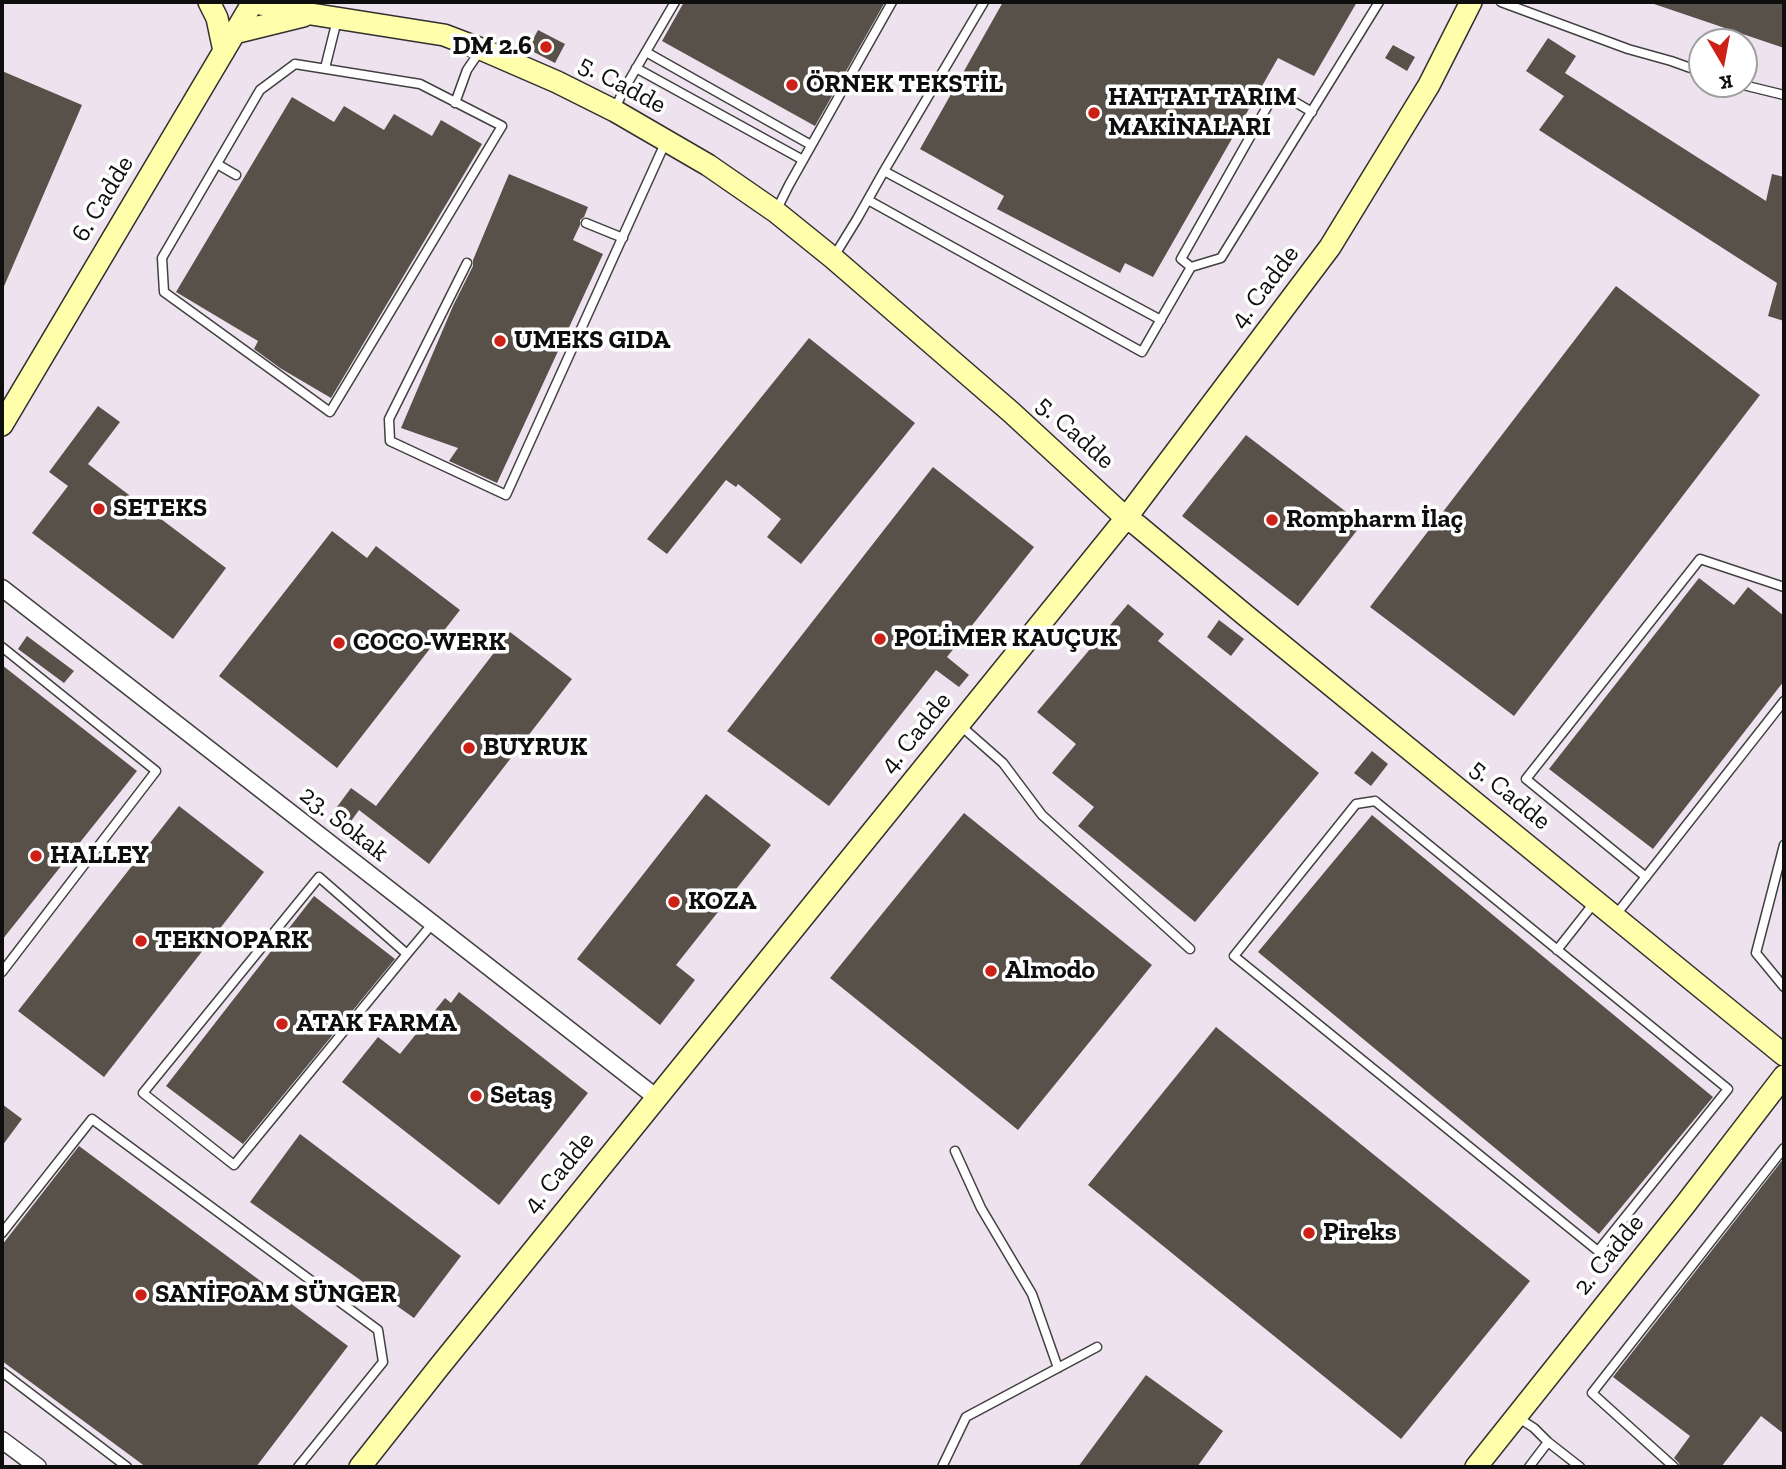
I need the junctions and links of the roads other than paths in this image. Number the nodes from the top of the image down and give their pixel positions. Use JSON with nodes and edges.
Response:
{"nodes":[{"id":1,"x":209,"y":2,"type":"edge"},
{"id":2,"x":252,"y":2,"type":"edge"},
{"id":3,"x":675,"y":2,"type":"edge"},
{"id":4,"x":892,"y":2,"type":"edge"},
{"id":5,"x":984,"y":2,"type":"edge"},
{"id":6,"x":1379,"y":2,"type":"edge"},
{"id":7,"x":1471,"y":2,"type":"edge"},
{"id":8,"x":1501,"y":2,"type":"edge"},
{"id":9,"x":307,"y":8,"type":"edge"},
{"id":10,"x":338,"y":17,"type":"junction"},
{"id":11,"x":229,"y":42,"type":"junction"},
{"id":12,"x":481,"y":49,"type":"junction"},
{"id":13,"x":646,"y":52,"type":"junction"},
{"id":14,"x":1688,"y":67,"type":"edge"},
{"id":15,"x":325,"y":68,"type":"junction"},
{"id":16,"x":636,"y":68,"type":"junction"},
{"id":17,"x":1758,"y":89,"type":"edge"},
{"id":18,"x":1784,"y":95,"type":"edge"},
{"id":19,"x":455,"y":103,"type":"junction"},
{"id":20,"x":615,"y":111,"type":"junction"},
{"id":21,"x":1312,"y":112,"type":"junction"},
{"id":22,"x":666,"y":141,"type":"junction"},
{"id":23,"x":811,"y":145,"type":"junction"},
{"id":24,"x":803,"y":160,"type":"junction"},
{"id":25,"x":217,"y":164,"type":"junction"},
{"id":26,"x":884,"y":171,"type":"junction"},
{"id":27,"x":236,"y":176,"type":"dead end"},
{"id":28,"x":868,"y":200,"type":"junction"},
{"id":29,"x":776,"y":212,"type":"junction"},
{"id":30,"x":586,"y":223,"type":"dead end"},
{"id":31,"x":622,"y":238,"type":"junction"},
{"id":32,"x":832,"y":258,"type":"junction"},
{"id":33,"x":467,"y":263,"type":"dead end"},
{"id":34,"x":1191,"y":267,"type":"junction"},
{"id":35,"x":1161,"y":320,"type":"junction"},
{"id":36,"x":2,"y":425,"type":"edge"},
{"id":37,"x":1126,"y":518,"type":"junction"},
{"id":38,"x":1784,"y":587,"type":"edge"},
{"id":39,"x":2,"y":588,"type":"edge"},
{"id":40,"x":2,"y":647,"type":"edge"},
{"id":41,"x":1784,"y":701,"type":"edge"},
{"id":42,"x":959,"y":724,"type":"junction"},
{"id":43,"x":1784,"y":845,"type":"edge"},
{"id":44,"x":1646,"y":877,"type":"junction"},
{"id":45,"x":1596,"y":901,"type":"junction"},
{"id":46,"x":1615,"y":916,"type":"junction"},
{"id":47,"x":433,"y":923,"type":"junction"},
{"id":48,"x":1191,"y":949,"type":"dead end"},
{"id":49,"x":1558,"y":950,"type":"junction"},
{"id":50,"x":407,"y":954,"type":"junction"},
{"id":51,"x":2,"y":972,"type":"edge"},
{"id":52,"x":1784,"y":987,"type":"edge"},
{"id":53,"x":1784,"y":1055,"type":"edge"},
{"id":54,"x":1784,"y":1076,"type":"edge"},
{"id":55,"x":657,"y":1098,"type":"junction"},
{"id":56,"x":1784,"y":1148,"type":"edge"},
{"id":57,"x":955,"y":1151,"type":"dead end"},
{"id":58,"x":2,"y":1233,"type":"edge"},
{"id":59,"x":1097,"y":1347,"type":"dead end"},
{"id":60,"x":1058,"y":1368,"type":"junction"},
{"id":61,"x":2,"y":1372,"type":"edge"},
{"id":62,"x":1516,"y":1416,"type":"junction"},
{"id":63,"x":2,"y":1440,"type":"edge"},
{"id":64,"x":1548,"y":1442,"type":"junction"},
{"id":65,"x":38,"y":1467,"type":"edge"},
{"id":66,"x":127,"y":1467,"type":"edge"},
{"id":67,"x":298,"y":1467,"type":"edge"},
{"id":68,"x":360,"y":1467,"type":"edge"},
{"id":69,"x":942,"y":1467,"type":"edge"},
{"id":70,"x":1476,"y":1467,"type":"edge"},
{"id":71,"x":1529,"y":1467,"type":"edge"},
{"id":72,"x":1580,"y":1467,"type":"edge"},
{"id":73,"x":1674,"y":1467,"type":"edge"}],
"edges":[{"from":1,"to":11,"type":"street"},
{"from":2,"to":9,"type":"street","name":"5. Cadde"},
{"from":2,"to":11,"type":"street","name":"6. Cadde"},
{"from":3,"to":13,"type":"lane"},
{"from":4,"to":23,"type":"lane"},
{"from":5,"to":26,"type":"lane"},
{"from":6,"to":21,"type":"lane"},
{"from":7,"to":37,"type":"street","name":"4. Cadde"},
{"from":8,"to":14,"type":"lane"},
{"from":9,"to":10,"type":"street","name":"5. Cadde"},
{"from":9,"to":11,"type":"street"},
{"from":10,"to":12,"type":"street","name":"5. Cadde"},
{"from":10,"to":15,"type":"lane"},
{"from":11,"to":36,"type":"street","name":"6. Cadde"},
{"from":12,"to":19,"type":"lane"},
{"from":12,"to":20,"type":"street","name":"5. Cadde"},
{"from":13,"to":16,"type":"lane"},
{"from":13,"to":23,"type":"lane"},
{"from":15,"to":19,"type":"lane"},
{"from":15,"to":25,"type":"lane"},
{"from":16,"to":20,"type":"lane"},
{"from":16,"to":24,"type":"lane"},
{"from":17,"to":18,"type":"lane"},
{"from":19,"to":25,"type":"lane"},
{"from":20,"to":22,"type":"street","name":"5. Cadde"},
{"from":21,"to":34,"type":"lane"},
{"from":21,"to":34,"type":"lane"},
{"from":22,"to":29,"type":"street","name":"5. Cadde"},
{"from":22,"to":31,"type":"lane"},
{"from":23,"to":24,"type":"lane"},
{"from":24,"to":29,"type":"lane"},
{"from":25,"to":27,"type":"lane"},
{"from":26,"to":28,"type":"lane"},
{"from":26,"to":35,"type":"lane"},
{"from":28,"to":32,"type":"lane"},
{"from":28,"to":35,"type":"lane"},
{"from":29,"to":32,"type":"street","name":"5. Cadde"},
{"from":30,"to":31,"type":"lane"},
{"from":31,"to":33,"type":"lane"},
{"from":32,"to":37,"type":"street","name":"5. Cadde"},
{"from":34,"to":35,"type":"lane"},
{"from":37,"to":42,"type":"street","name":"4. Cadde"},
{"from":37,"to":45,"type":"street","name":"5. Cadde"},
{"from":38,"to":44,"type":"lane"},
{"from":39,"to":47,"type":"street","name":"23. Sokak"},
{"from":40,"to":51,"type":"lane"},
{"from":41,"to":44,"type":"lane"},
{"from":42,"to":48,"type":"lane"},
{"from":42,"to":55,"type":"street","name":"4. Cadde"},
{"from":43,"to":52,"type":"lane"},
{"from":44,"to":46,"type":"lane"},
{"from":45,"to":46,"type":"street","name":"5. Cadde"},
{"from":45,"to":49,"type":"lane"},
{"from":46,"to":53,"type":"street","name":"5. Cadde"},
{"from":47,"to":50,"type":"lane"},
{"from":47,"to":55,"type":"street","name":"23. Sokak"},
{"from":49,"to":49,"type":"lane"},
{"from":50,"to":50,"type":"lane"},
{"from":54,"to":62,"type":"street","name":"2. Cadde"},
{"from":55,"to":68,"type":"street","name":"4. Cadde"},
{"from":56,"to":73,"type":"lane"},
{"from":57,"to":60,"type":"lane"},
{"from":58,"to":67,"type":"lane"},
{"from":59,"to":60,"type":"lane"},
{"from":60,"to":69,"type":"lane"},
{"from":61,"to":66,"type":"lane"},
{"from":62,"to":64,"type":"lane"},
{"from":62,"to":70,"type":"street","name":"2. Cadde"},
{"from":63,"to":65,"type":"street"},
{"from":64,"to":71,"type":"lane"},
{"from":64,"to":72,"type":"lane"}]}
